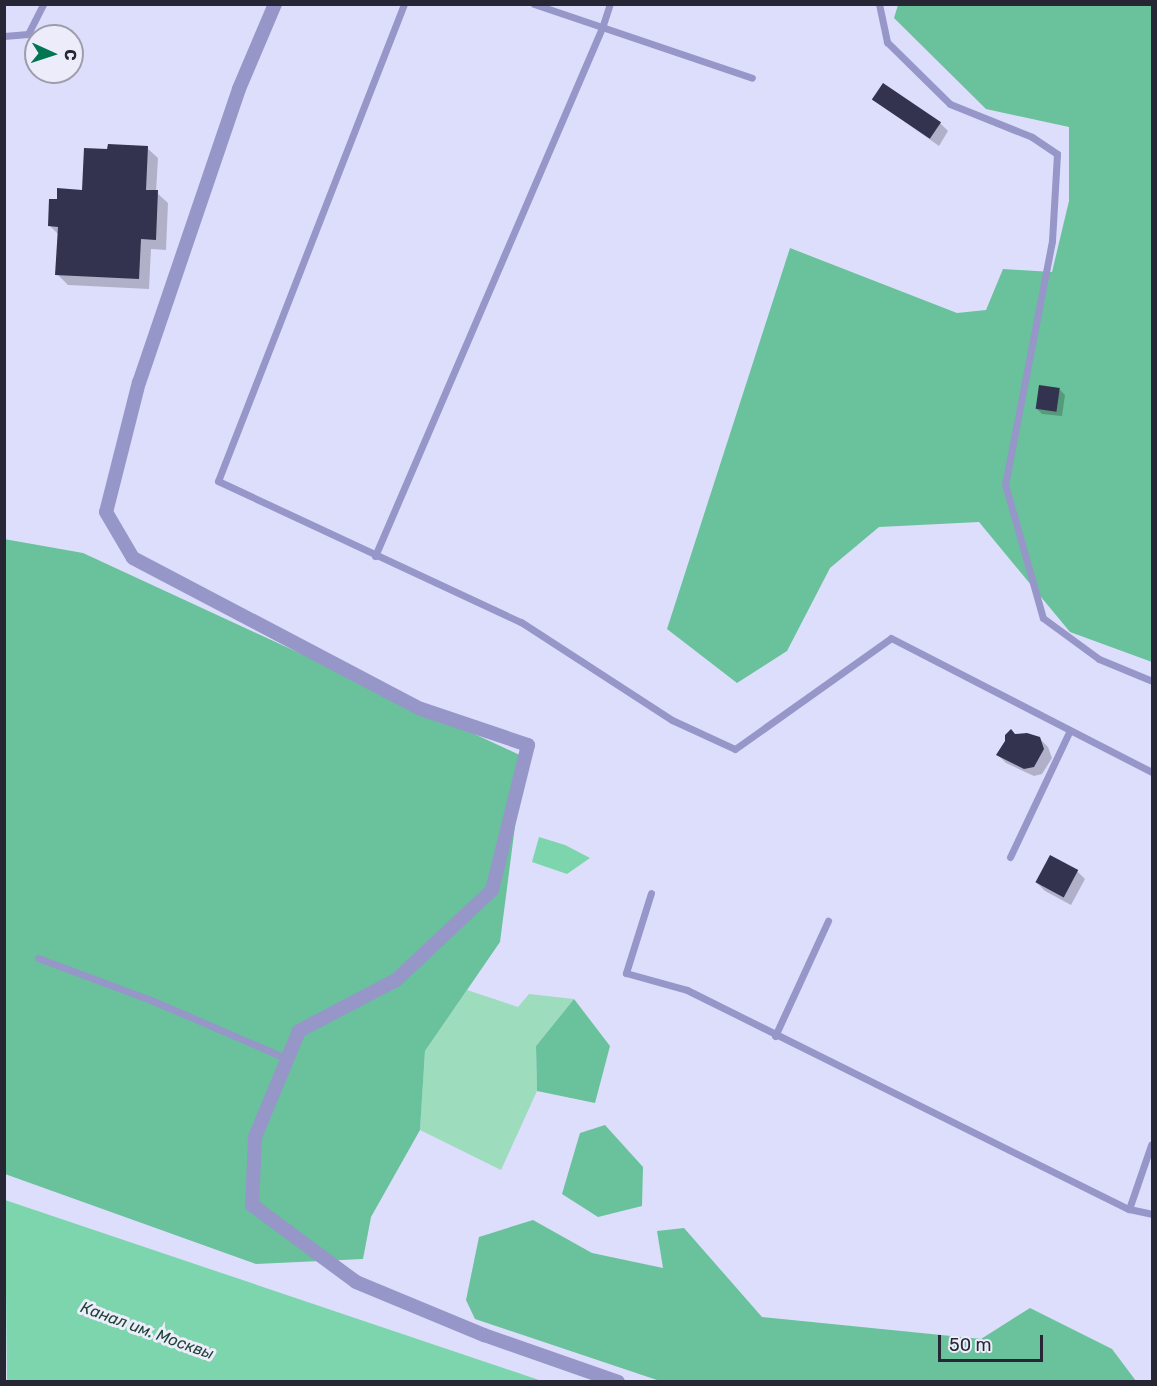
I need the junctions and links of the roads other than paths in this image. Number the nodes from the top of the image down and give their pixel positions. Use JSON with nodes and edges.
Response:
{"nodes":[{"id":1,"x":43,"y":4,"type":"edge"},
{"id":2,"x":275,"y":4,"type":"edge"},
{"id":3,"x":404,"y":4,"type":"edge"},
{"id":4,"x":534,"y":4,"type":"edge"},
{"id":5,"x":610,"y":4,"type":"edge"},
{"id":6,"x":879,"y":4,"type":"edge"},
{"id":7,"x":602,"y":28,"type":"junction"},
{"id":8,"x":4,"y":36,"type":"edge"},
{"id":9,"x":752,"y":78,"type":"dead end"},
{"id":10,"x":375,"y":556,"type":"junction"},
{"id":11,"x":1152,"y":681,"type":"edge"},
{"id":12,"x":1071,"y":730,"type":"junction"},
{"id":13,"x":1152,"y":772,"type":"edge"},
{"id":14,"x":1010,"y":857,"type":"dead end"},
{"id":15,"x":651,"y":893,"type":"dead end"},
{"id":16,"x":828,"y":921,"type":"dead end"},
{"id":17,"x":38,"y":958,"type":"dead end"},
{"id":18,"x":775,"y":1036,"type":"junction"},
{"id":19,"x":288,"y":1059,"type":"junction"},
{"id":20,"x":1151,"y":1145,"type":"dead end"},
{"id":21,"x":1129,"y":1209,"type":"junction"},
{"id":22,"x":1152,"y":1214,"type":"edge"},
{"id":23,"x":618,"y":1382,"type":"edge"}],
"edges":[{"from":1,"to":8,"type":"lane"},
{"from":2,"to":19,"type":"street"},
{"from":3,"to":10,"type":"lane"},
{"from":4,"to":7,"type":"lane"},
{"from":5,"to":7,"type":"lane"},
{"from":6,"to":11,"type":"lane"},
{"from":7,"to":9,"type":"lane"},
{"from":7,"to":10,"type":"lane"},
{"from":10,"to":12,"type":"lane"},
{"from":12,"to":13,"type":"lane"},
{"from":12,"to":14,"type":"lane"},
{"from":15,"to":18,"type":"lane"},
{"from":16,"to":18,"type":"lane"},
{"from":17,"to":19,"type":"lane"},
{"from":18,"to":21,"type":"lane"},
{"from":19,"to":23,"type":"street"},
{"from":20,"to":21,"type":"lane"},
{"from":21,"to":22,"type":"lane"}]}
